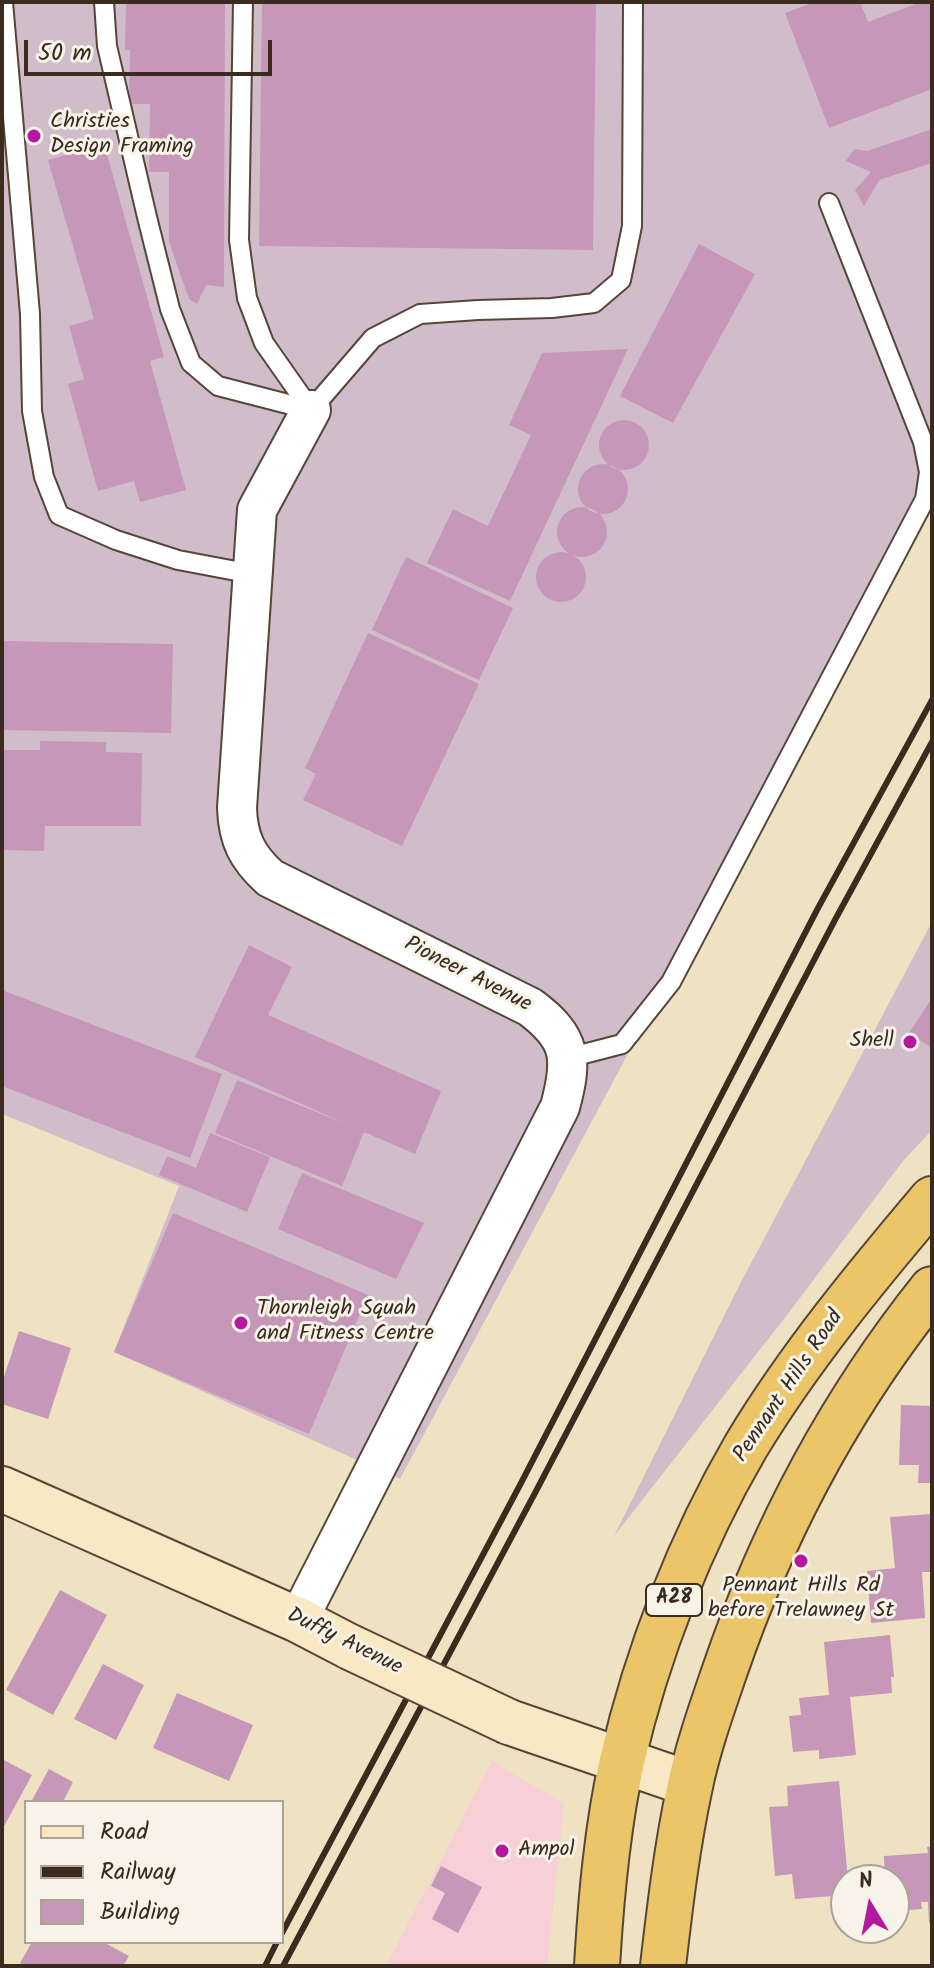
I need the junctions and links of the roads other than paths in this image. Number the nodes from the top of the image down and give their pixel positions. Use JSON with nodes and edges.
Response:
{"nodes":[{"id":1,"x":3,"y":2,"type":"edge"},
{"id":2,"x":104,"y":2,"type":"edge"},
{"id":3,"x":243,"y":2,"type":"edge"},
{"id":4,"x":633,"y":2,"type":"edge"},
{"id":5,"x":829,"y":203,"type":"dead end"},
{"id":6,"x":311,"y":410,"type":"junction"},
{"id":7,"x":252,"y":574,"type":"junction"},
{"id":8,"x":568,"y":1058,"type":"junction"},
{"id":9,"x":932,"y":1199,"type":"edge"},
{"id":10,"x":932,"y":1289,"type":"edge"},
{"id":11,"x":2,"y":1489,"type":"edge"},
{"id":12,"x":298,"y":1620,"type":"junction"},
{"id":13,"x":622,"y":1761,"type":"junction"},
{"id":14,"x":690,"y":1784,"type":"junction"},
{"id":15,"x":597,"y":1966,"type":"edge"},
{"id":16,"x":663,"y":1966,"type":"edge"}],
"edges":[{"from":1,"to":7,"type":"lane"},
{"from":2,"to":6,"type":"lane"},
{"from":3,"to":6,"type":"lane"},
{"from":4,"to":6,"type":"lane"},
{"from":5,"to":8,"type":"lane"},
{"from":6,"to":7,"type":"street","name":"Pioneer Avenue"},
{"from":7,"to":8,"type":"street","name":"Pioneer Avenue"},
{"from":8,"to":12,"type":"street"},
{"from":9,"to":13,"type":"highway","name":"Pennant Hills Road","number":"A28"},
{"from":10,"to":14,"type":"highway"},
{"from":11,"to":12,"type":"main road","name":"Duffy Avenue"},
{"from":12,"to":13,"type":"main road","name":"Duffy Avenue","bridge":true},
{"from":13,"to":14,"type":"main road","name":"Duffy Avenue"},
{"from":13,"to":15,"type":"highway","name":"Pennant Hills Road","number":"A28"},
{"from":14,"to":16,"type":"highway"}]}
